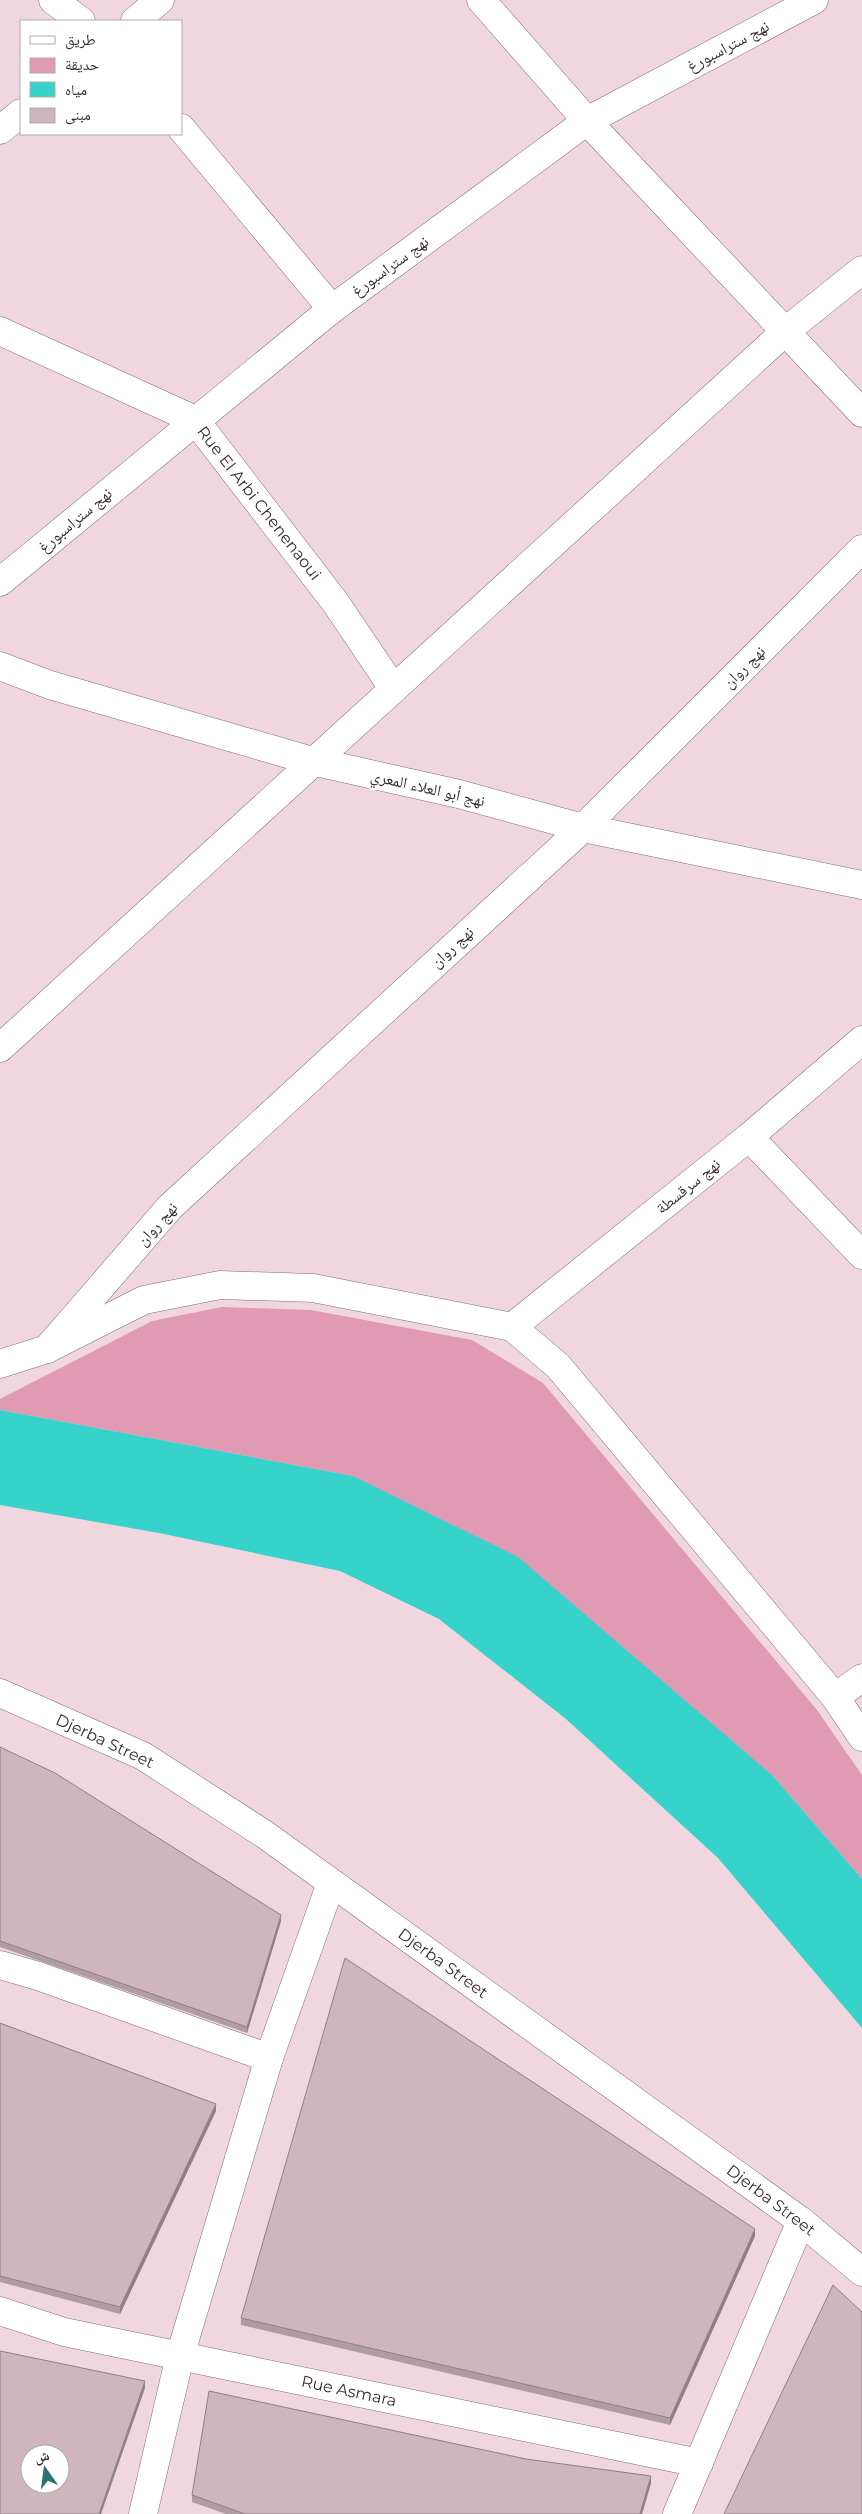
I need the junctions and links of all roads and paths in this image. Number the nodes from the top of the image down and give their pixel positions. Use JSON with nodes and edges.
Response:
{"nodes":[{"id":1,"x":52,"y":0,"type":"edge"},
{"id":2,"x":160,"y":0,"type":"edge"},
{"id":3,"x":481,"y":0,"type":"edge"},
{"id":4,"x":814,"y":0,"type":"edge"},
{"id":5,"x":80,"y":20,"type":"edge"},
{"id":6,"x":136,"y":20,"type":"edge"},
{"id":7,"x":20,"y":114,"type":"edge"},
{"id":8,"x":587,"y":121,"type":"junction"},
{"id":9,"x":182,"y":129,"type":"edge"},
{"id":10,"x":0,"y":130,"type":"edge"},
{"id":11,"x":862,"y":270,"type":"edge"},
{"id":12,"x":332,"y":309,"type":"junction"},
{"id":13,"x":786,"y":330,"type":"junction"},
{"id":14,"x":0,"y":331,"type":"edge"},
{"id":15,"x":862,"y":413,"type":"edge"},
{"id":16,"x":195,"y":420,"type":"junction"},
{"id":17,"x":862,"y":550,"type":"edge"},
{"id":18,"x":0,"y":582,"type":"edge"},
{"id":19,"x":0,"y":666,"type":"edge"},
{"id":20,"x":392,"y":688,"type":"junction"},
{"id":21,"x":312,"y":761,"type":"junction"},
{"id":22,"x":583,"y":828,"type":"junction"},
{"id":23,"x":862,"y":885,"type":"edge"},
{"id":24,"x":862,"y":1040,"type":"edge"},
{"id":25,"x":0,"y":1048,"type":"edge"},
{"id":26,"x":749,"y":1137,"type":"junction"},
{"id":27,"x":862,"y":1255,"type":"edge"},
{"id":28,"x":512,"y":1327,"type":"junction"},
{"id":29,"x":47,"y":1349,"type":"junction"},
{"id":30,"x":0,"y":1364,"type":"edge"},
{"id":31,"x":862,"y":1678,"type":"edge"},
{"id":32,"x":0,"y":1693,"type":"edge"},
{"id":33,"x":834,"y":1697,"type":"junction"},
{"id":34,"x":862,"y":1737,"type":"edge"},
{"id":35,"x":332,"y":1883,"type":"junction"},
{"id":36,"x":0,"y":1965,"type":"edge"},
{"id":37,"x":269,"y":2058,"type":"junction"},
{"id":38,"x":801,"y":2221,"type":"junction"},
{"id":39,"x":862,"y":2272,"type":"edge"},
{"id":40,"x":0,"y":2312,"type":"edge"},
{"id":41,"x":180,"y":2356,"type":"junction"},
{"id":42,"x":699,"y":2463,"type":"junction"},
{"id":43,"x":142,"y":2514,"type":"edge"},
{"id":44,"x":677,"y":2514,"type":"edge"}],
"edges":[{"from":1,"to":5,"type":"street"},
{"from":2,"to":6,"type":"street"},
{"from":3,"to":8,"type":"street"},
{"from":4,"to":8,"type":"street","name":"نهج ستراسبورغ"},
{"from":7,"to":10,"type":"street"},
{"from":8,"to":12,"type":"street","name":"نهج ستراسبورغ"},
{"from":8,"to":13,"type":"street"},
{"from":9,"to":12,"type":"street"},
{"from":11,"to":13,"type":"street"},
{"from":12,"to":16,"type":"street","name":"نهج ستراسبورغ"},
{"from":13,"to":15,"type":"street"},
{"from":13,"to":20,"type":"street"},
{"from":14,"to":16,"type":"street","name":"Rue El Arbi Chenenaoui"},
{"from":16,"to":18,"type":"street","name":"نهج ستراسبورغ"},
{"from":16,"to":20,"type":"street","name":"Rue El Arbi Chenenaoui"},
{"from":17,"to":22,"type":"street","name":"نهج روان"},
{"from":19,"to":21,"type":"street","name":"نهج أبو العلاء المعري"},
{"from":20,"to":21,"type":"street"},
{"from":21,"to":22,"type":"street","name":"نهج أبو العلاء المعري"},
{"from":21,"to":25,"type":"street"},
{"from":22,"to":23,"type":"street","name":"نهج أبو العلاء المعري"},
{"from":22,"to":29,"type":"street","name":"نهج روان"},
{"from":24,"to":26,"type":"street","name":"نهج سرقسطة"},
{"from":26,"to":27,"type":"street"},
{"from":26,"to":28,"type":"street","name":"نهج سرقسطة"},
{"from":28,"to":29,"type":"street"},
{"from":28,"to":33,"type":"street"},
{"from":29,"to":30,"type":"street"},
{"from":31,"to":33,"type":"street"},
{"from":32,"to":35,"type":"street","name":"Djerba Street"},
{"from":33,"to":34,"type":"street"},
{"from":35,"to":37,"type":"street"},
{"from":35,"to":38,"type":"street","name":"Djerba Street"},
{"from":36,"to":37,"type":"street"},
{"from":37,"to":41,"type":"street"},
{"from":38,"to":39,"type":"street","name":"Djerba Street"},
{"from":38,"to":42,"type":"street"},
{"from":40,"to":41,"type":"street","name":"Rue Asmara"},
{"from":41,"to":42,"type":"street","name":"Rue Asmara"},
{"from":41,"to":43,"type":"street"},
{"from":42,"to":44,"type":"street"}]}
